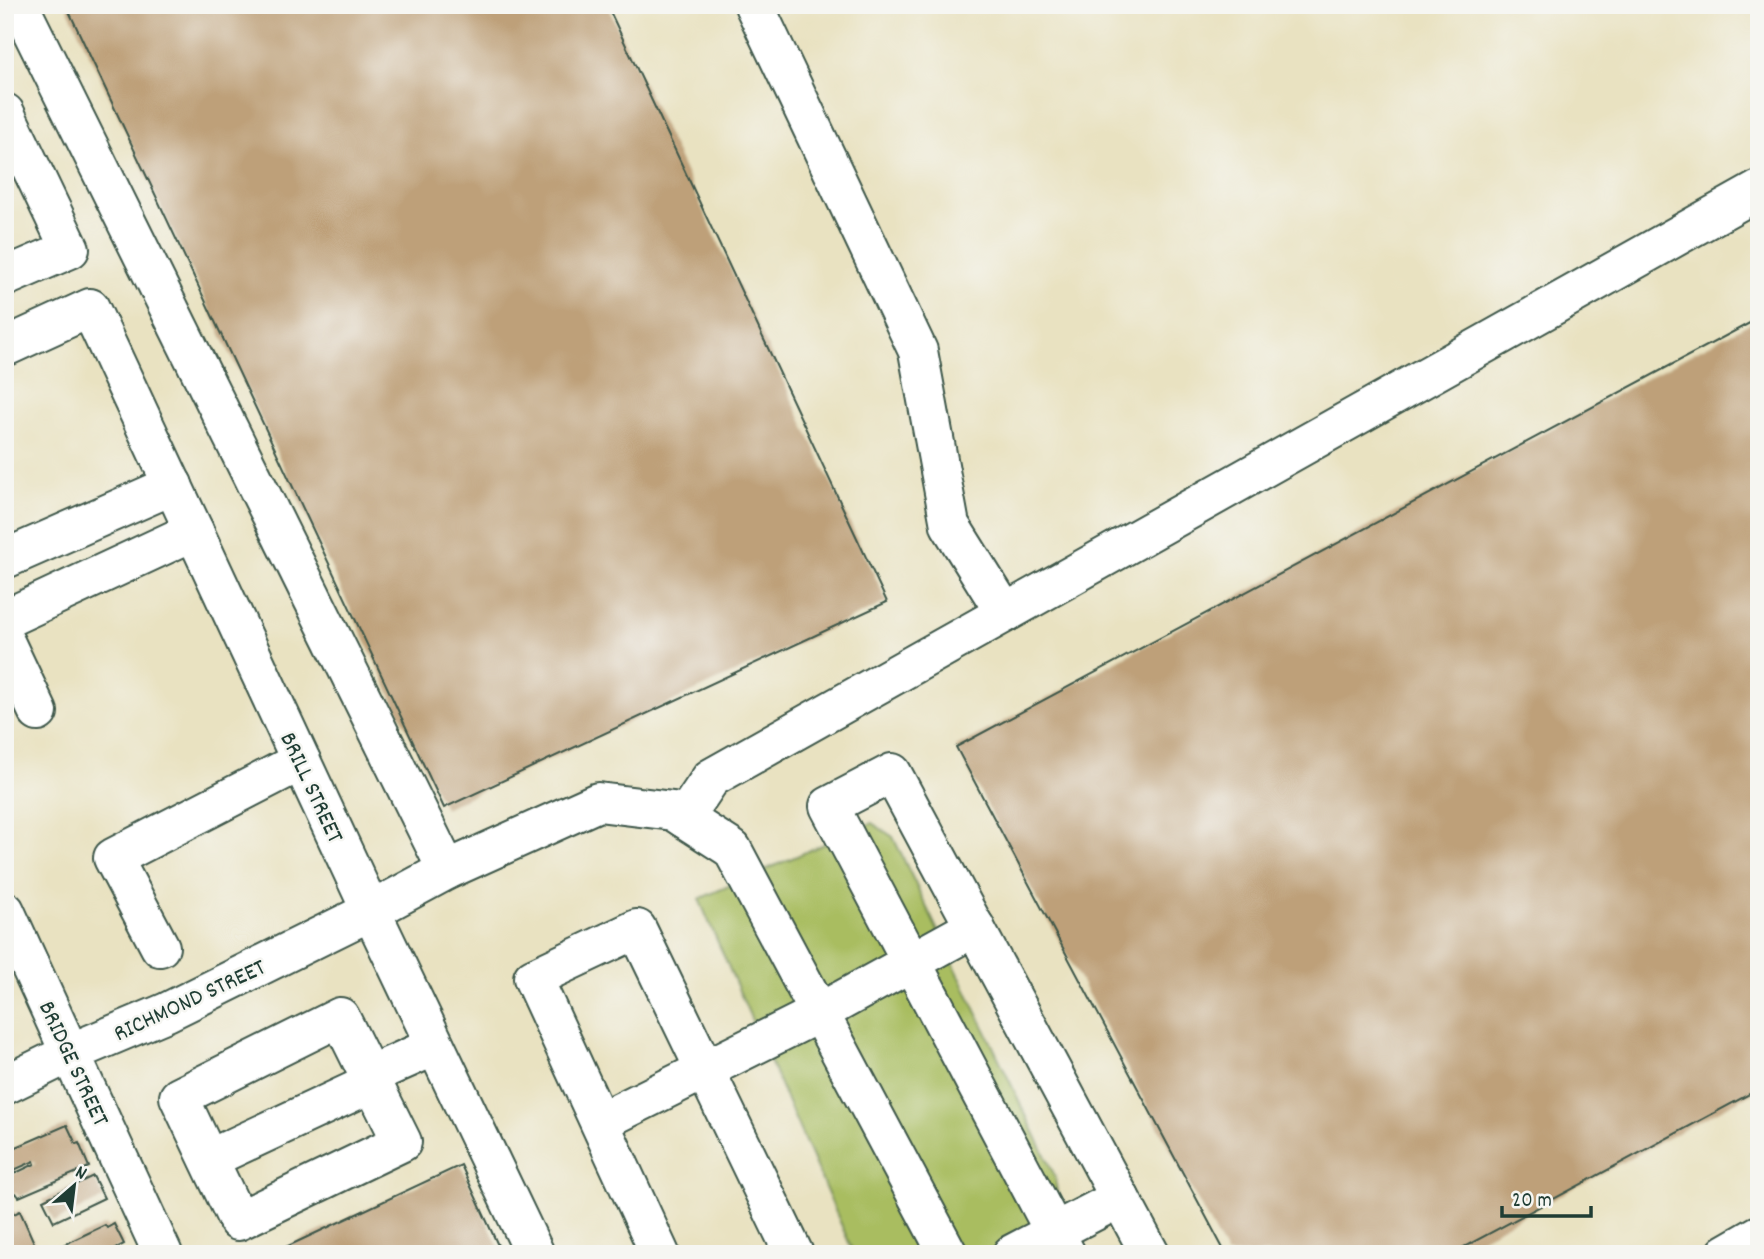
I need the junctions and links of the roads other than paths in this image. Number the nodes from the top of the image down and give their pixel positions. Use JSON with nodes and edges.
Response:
{"nodes":[{"id":1,"x":19,"y":5,"type":"edge"},
{"id":2,"x":754,"y":5,"type":"edge"},
{"id":3,"x":5,"y":113,"type":"edge"},
{"id":4,"x":19,"y":176,"type":"edge"},
{"id":5,"x":1759,"y":190,"type":"edge"},
{"id":6,"x":5,"y":277,"type":"edge"},
{"id":7,"x":5,"y":347,"type":"edge"},
{"id":8,"x":173,"y":485,"type":"junction"},
{"id":9,"x":194,"y":531,"type":"junction"},
{"id":10,"x":5,"y":559,"type":"edge"},
{"id":11,"x":1005,"y":613,"type":"junction"},
{"id":12,"x":5,"y":619,"type":"edge"},
{"id":13,"x":5,"y":642,"type":"edge"},
{"id":14,"x":38,"y":712,"type":"dead end"},
{"id":15,"x":301,"y":761,"type":"junction"},
{"id":16,"x":684,"y":818,"type":"junction"},
{"id":17,"x":447,"y":870,"type":"junction"},
{"id":18,"x":5,"y":911,"type":"edge"},
{"id":19,"x":371,"y":911,"type":"junction"},
{"id":20,"x":975,"y":927,"type":"junction"},
{"id":21,"x":160,"y":947,"type":"dead end"},
{"id":22,"x":912,"y":962,"type":"junction"},
{"id":23,"x":819,"y":1013,"type":"junction"},
{"id":24,"x":435,"y":1046,"type":"junction"},
{"id":25,"x":70,"y":1053,"type":"junction"},
{"id":26,"x":705,"y":1071,"type":"junction"},
{"id":27,"x":372,"y":1078,"type":"junction"},
{"id":28,"x":5,"y":1085,"type":"edge"},
{"id":29,"x":600,"y":1122,"type":"junction"},
{"id":30,"x":209,"y":1159,"type":"junction"},
{"id":31,"x":1120,"y":1198,"type":"junction"},
{"id":32,"x":1759,"y":1235,"type":"edge"},
{"id":33,"x":1060,"y":1244,"type":"edge"},
{"id":34,"x":163,"y":1254,"type":"edge"},
{"id":35,"x":535,"y":1254,"type":"edge"},
{"id":36,"x":660,"y":1254,"type":"edge"},
{"id":37,"x":794,"y":1254,"type":"edge"},
{"id":38,"x":948,"y":1254,"type":"edge"},
{"id":39,"x":1012,"y":1254,"type":"edge"},
{"id":40,"x":1150,"y":1254,"type":"edge"},
{"id":41,"x":1726,"y":1254,"type":"edge"}],
"edges":[{"from":1,"to":17,"type":"street"},
{"from":2,"to":11,"type":"street"},
{"from":3,"to":4,"type":"street"},
{"from":4,"to":6,"type":"street"},
{"from":5,"to":11,"type":"street"},
{"from":7,"to":8,"type":"street","name":"BRILL STREET"},
{"from":8,"to":9,"type":"street","name":"BRILL STREET"},
{"from":8,"to":10,"type":"street"},
{"from":9,"to":12,"type":"street"},
{"from":9,"to":15,"type":"street","name":"BRILL STREET"},
{"from":11,"to":16,"type":"street"},
{"from":13,"to":14,"type":"street"},
{"from":15,"to":19,"type":"street","name":"BRILL STREET"},
{"from":15,"to":21,"type":"street"},
{"from":16,"to":17,"type":"street","name":"RICHMOND STREET"},
{"from":16,"to":23,"type":"street","name":"RICHMOND STREET"},
{"from":17,"to":19,"type":"street","name":"RICHMOND STREET"},
{"from":18,"to":25,"type":"street","name":"BRIDGE STREET"},
{"from":19,"to":24,"type":"street","name":"BRILL STREET"},
{"from":19,"to":25,"type":"street","name":"RICHMOND STREET"},
{"from":20,"to":22,"type":"street"},
{"from":20,"to":22,"type":"street"},
{"from":20,"to":31,"type":"street"},
{"from":22,"to":23,"type":"street"},
{"from":22,"to":33,"type":"street"},
{"from":23,"to":26,"type":"street"},
{"from":23,"to":38,"type":"street","name":"RICHMOND STREET"},
{"from":24,"to":27,"type":"street"},
{"from":24,"to":35,"type":"street","name":"BRILL STREET"},
{"from":25,"to":28,"type":"street","name":"RICHMOND STREET"},
{"from":25,"to":34,"type":"street","name":"BRIDGE STREET"},
{"from":26,"to":29,"type":"street"},
{"from":26,"to":29,"type":"street"},
{"from":26,"to":37,"type":"street"},
{"from":27,"to":30,"type":"street"},
{"from":27,"to":30,"type":"street"},
{"from":27,"to":30,"type":"street"},
{"from":29,"to":36,"type":"street"},
{"from":31,"to":33,"type":"street"},
{"from":31,"to":40,"type":"street"},
{"from":32,"to":41,"type":"street"},
{"from":33,"to":39,"type":"street"}]}
